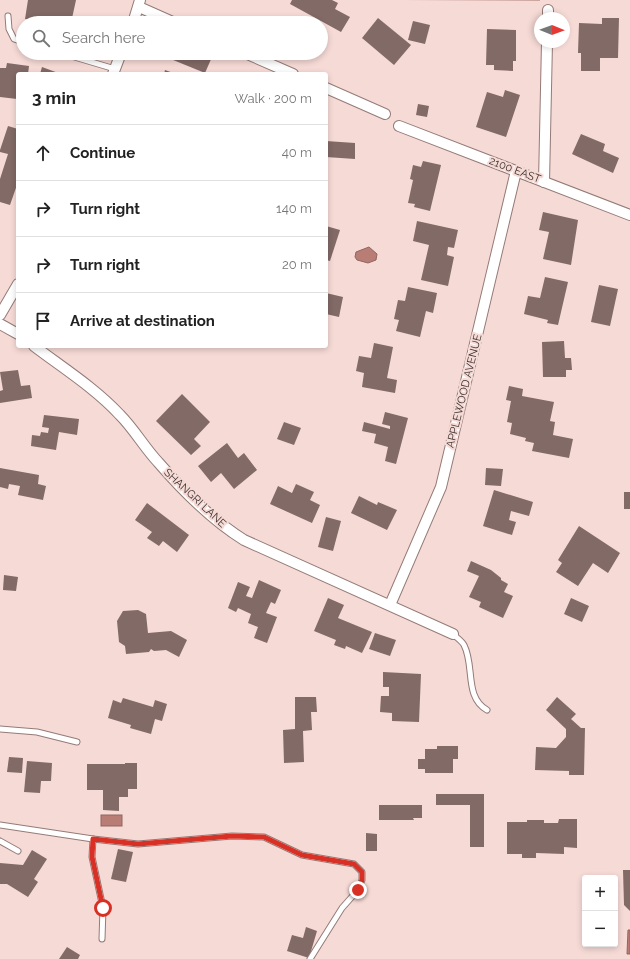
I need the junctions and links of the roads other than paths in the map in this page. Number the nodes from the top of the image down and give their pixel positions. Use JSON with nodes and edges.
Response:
{"nodes":[{"id":1,"x":140,"y":4,"type":"edge"},
{"id":2,"x":8,"y":16,"type":"dead end"},
{"id":3,"x":136,"y":16,"type":"edge"},
{"id":4,"x":163,"y":16,"type":"edge"},
{"id":5,"x":16,"y":40,"type":"edge"},
{"id":6,"x":548,"y":48,"type":"edge"},
{"id":7,"x":82,"y":60,"type":"edge"},
{"id":8,"x":118,"y":60,"type":"edge"},
{"id":9,"x":261,"y":60,"type":"edge"},
{"id":10,"x":114,"y":71,"type":"edge"},
{"id":11,"x":289,"y":72,"type":"edge"},
{"id":12,"x":328,"y":89,"type":"edge"},
{"id":13,"x":386,"y":114,"type":"dead end"},
{"id":14,"x":399,"y":126,"type":"dead end"},
{"id":15,"x":516,"y":171,"type":"junction"},
{"id":16,"x":544,"y":182,"type":"junction"},
{"id":17,"x":630,"y":215,"type":"edge"},
{"id":18,"x":16,"y":287,"type":"edge"},
{"id":19,"x":0,"y":315,"type":"edge"},
{"id":20,"x":0,"y":324,"type":"edge"},
{"id":21,"x":16,"y":333,"type":"edge"},
{"id":22,"x":37,"y":348,"type":"edge"},
{"id":23,"x":390,"y":604,"type":"junction"},
{"id":24,"x":453,"y":634,"type":"joint"},
{"id":25,"x":487,"y":710,"type":"dead end"},
{"id":26,"x":0,"y":729,"type":"edge"},
{"id":27,"x":77,"y":742,"type":"dead end"},
{"id":28,"x":0,"y":825,"type":"edge"},
{"id":29,"x":93,"y":839,"type":"junction"},
{"id":30,"x":0,"y":841,"type":"edge"},
{"id":31,"x":18,"y":851,"type":"dead end"},
{"id":32,"x":102,"y":939,"type":"dead end"},
{"id":33,"x":310,"y":959,"type":"edge"}],
"edges":[{"from":1,"to":3,"type":"street"},
{"from":1,"to":4,"type":"street"},
{"from":2,"to":5,"type":"lane"},
{"from":6,"to":16,"type":"street"},
{"from":7,"to":10,"type":"lane"},
{"from":8,"to":10,"type":"street"},
{"from":9,"to":11,"type":"street"},
{"from":12,"to":13,"type":"street"},
{"from":14,"to":15,"type":"street","name":"2100 EAST"},
{"from":15,"to":16,"type":"street","name":"2100 EAST"},
{"from":15,"to":23,"type":"street","name":"APPLEWOOD AVENUE"},
{"from":16,"to":17,"type":"street","name":"2100 EAST"},
{"from":18,"to":19,"type":"street"},
{"from":20,"to":21,"type":"street"},
{"from":22,"to":23,"type":"street","name":"SHANGRI LANE"},
{"from":23,"to":24,"type":"street","name":"SHANGRI LANE"},
{"from":24,"to":25,"type":"lane"},
{"from":26,"to":27,"type":"lane"},
{"from":28,"to":29,"type":"lane"},
{"from":29,"to":32,"type":"lane"},
{"from":29,"to":33,"type":"lane"},
{"from":30,"to":31,"type":"lane"}]}
